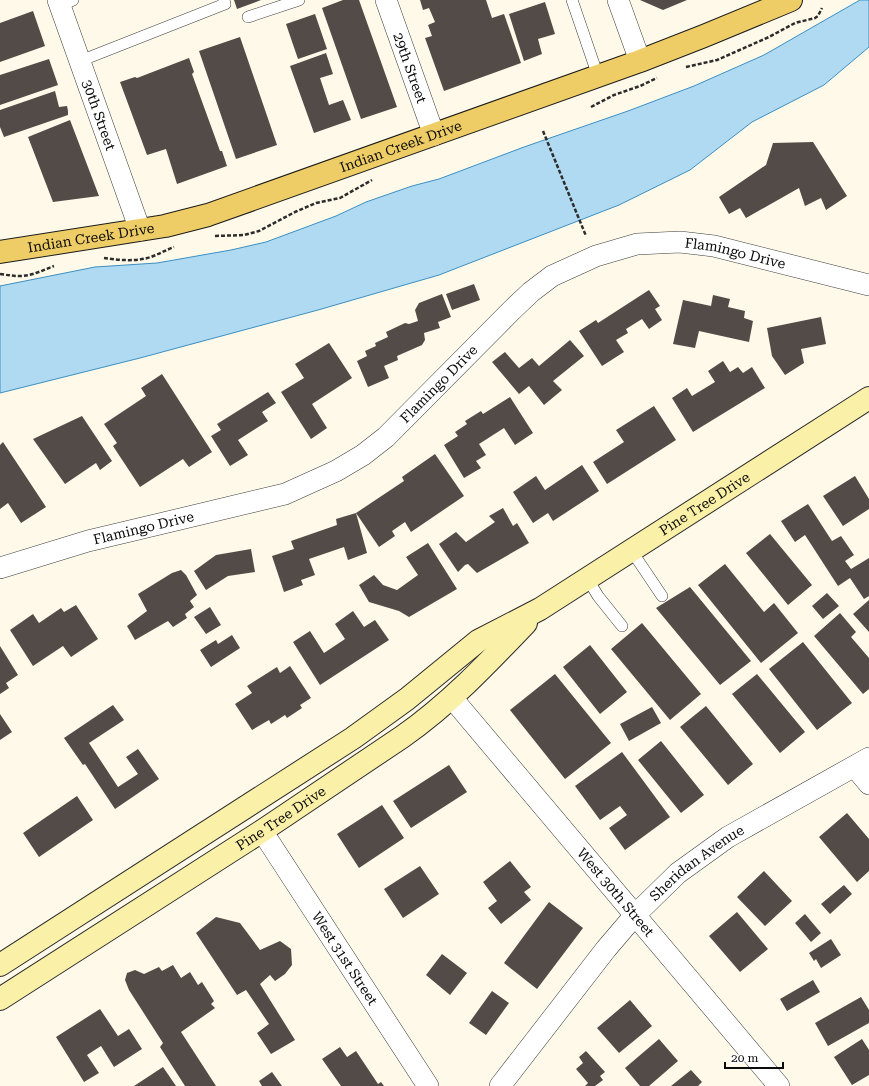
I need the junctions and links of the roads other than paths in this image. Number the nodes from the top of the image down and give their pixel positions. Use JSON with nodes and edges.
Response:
{"nodes":[{"id":1,"x":224,"y":0,"type":"edge"},
{"id":2,"x":297,"y":0,"type":"edge"},
{"id":3,"x":386,"y":0,"type":"edge"},
{"id":4,"x":572,"y":0,"type":"edge"},
{"id":5,"x":618,"y":0,"type":"edge"},
{"id":6,"x":790,"y":0,"type":"edge"},
{"id":7,"x":64,"y":2,"type":"edge"},
{"id":8,"x":248,"y":17,"type":"dead end"},
{"id":9,"x":80,"y":61,"type":"junction"},
{"id":10,"x":640,"y":61,"type":"junction"},
{"id":11,"x":598,"y":76,"type":"junction"},
{"id":12,"x":434,"y":135,"type":"junction"},
{"id":13,"x":140,"y":230,"type":"junction"},
{"id":14,"x":0,"y":252,"type":"edge"},
{"id":15,"x":869,"y":285,"type":"edge"},
{"id":16,"x":869,"y":398,"type":"edge"},
{"id":17,"x":631,"y":550,"type":"junction"},
{"id":18,"x":0,"y":568,"type":"edge"},
{"id":19,"x":587,"y":578,"type":"junction"},
{"id":20,"x":662,"y":596,"type":"dead end"},
{"id":21,"x":540,"y":609,"type":"junction"},
{"id":22,"x":622,"y":626,"type":"dead end"},
{"id":23,"x":452,"y":698,"type":"junction"},
{"id":24,"x":862,"y":763,"type":"edge"},
{"id":25,"x":869,"y":784,"type":"edge"},
{"id":26,"x":262,"y":830,"type":"junction"},
{"id":27,"x":635,"y":915,"type":"junction"},
{"id":28,"x":0,"y":965,"type":"edge"},
{"id":29,"x":0,"y":999,"type":"edge"},
{"id":30,"x":428,"y":1086,"type":"edge"},
{"id":31,"x":500,"y":1086,"type":"edge"},
{"id":32,"x":779,"y":1086,"type":"edge"}],
"edges":[{"from":1,"to":9,"type":"lane"},
{"from":2,"to":8,"type":"lane"},
{"from":3,"to":12,"type":"street","name":"29th Street"},
{"from":4,"to":11,"type":"lane"},
{"from":5,"to":10,"type":"street"},
{"from":6,"to":10,"type":"main road","name":"Indian Creek Drive"},
{"from":7,"to":9,"type":"street","name":"30th Street"},
{"from":9,"to":13,"type":"street","name":"30th Street"},
{"from":10,"to":11,"type":"main road","name":"Indian Creek Drive"},
{"from":11,"to":12,"type":"main road","name":"Indian Creek Drive"},
{"from":12,"to":13,"type":"main road","name":"Indian Creek Drive"},
{"from":13,"to":14,"type":"main road","name":"Indian Creek Drive"},
{"from":15,"to":18,"type":"street","name":"Flamingo Drive"},
{"from":16,"to":17,"type":"main road","name":"Pine Tree Drive"},
{"from":17,"to":19,"type":"main road","name":"Pine Tree Drive"},
{"from":17,"to":20,"type":"lane"},
{"from":19,"to":21,"type":"main road","name":"Pine Tree Drive"},
{"from":19,"to":22,"type":"lane"},
{"from":21,"to":23,"type":"main road","name":"Pine Tree Drive"},
{"from":21,"to":28,"type":"main road","name":"Pine Tree Drive"},
{"from":23,"to":26,"type":"main road","name":"Pine Tree Drive"},
{"from":23,"to":27,"type":"street","name":"West 30th Street"},
{"from":24,"to":25,"type":"street"},
{"from":24,"to":27,"type":"street","name":"Sheridan Avenue"},
{"from":26,"to":29,"type":"main road","name":"Pine Tree Drive"},
{"from":26,"to":30,"type":"street","name":"West 31st Street"},
{"from":27,"to":31,"type":"street","name":"Sheridan Avenue"},
{"from":27,"to":32,"type":"street","name":"West 30th Street"}]}
